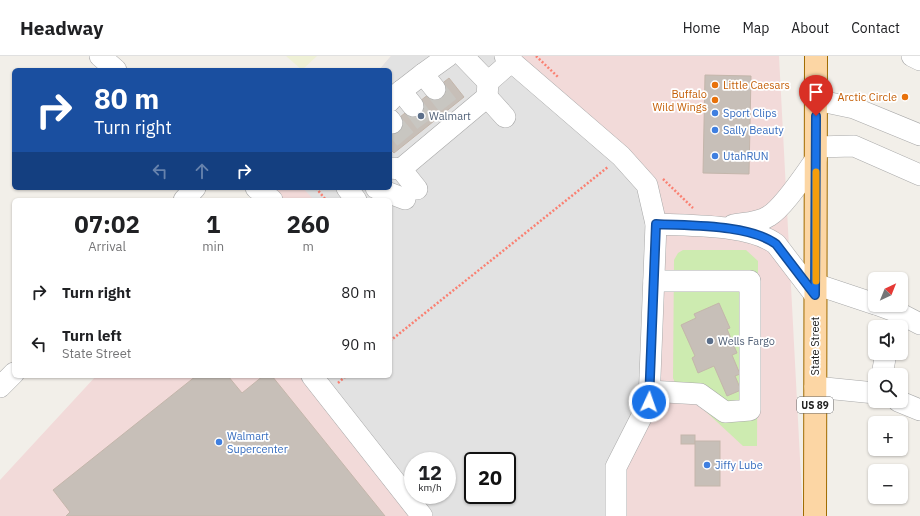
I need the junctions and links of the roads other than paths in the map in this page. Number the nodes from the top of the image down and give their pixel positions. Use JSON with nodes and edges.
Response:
{"nodes":[{"id":1,"x":100,"y":56,"type":"edge"},
{"id":2,"x":448,"y":56,"type":"edge"},
{"id":3,"x":463,"y":56,"type":"edge"},
{"id":4,"x":816,"y":56,"type":"edge"},
{"id":5,"x":912,"y":56,"type":"edge"},
{"id":6,"x":508,"y":59,"type":"edge"},
{"id":7,"x":920,"y":60,"type":"edge"},
{"id":8,"x":114,"y":68,"type":"edge"},
{"id":9,"x":487,"y":90,"type":"junction"},
{"id":10,"x":401,"y":100,"type":"edge"},
{"id":11,"x":816,"y":100,"type":"junction"},
{"id":12,"x":505,"y":117,"type":"dead end"},
{"id":13,"x":920,"y":135,"type":"edge"},
{"id":14,"x":816,"y":153,"type":"junction"},
{"id":15,"x":395,"y":169,"type":"edge"},
{"id":16,"x":920,"y":175,"type":"edge"},
{"id":17,"x":193,"y":190,"type":"edge"},
{"id":18,"x":259,"y":190,"type":"edge"},
{"id":19,"x":388,"y":190,"type":"edge"},
{"id":20,"x":186,"y":198,"type":"edge"},
{"id":21,"x":269,"y":198,"type":"edge"},
{"id":22,"x":656,"y":224,"type":"junction"},
{"id":23,"x":716,"y":227,"type":"junction"},
{"id":24,"x":654,"y":281,"type":"junction"},
{"id":25,"x":815,"y":289,"type":"junction"},
{"id":26,"x":868,"y":302,"type":"edge"},
{"id":27,"x":897,"y":312,"type":"edge"},
{"id":28,"x":920,"y":324,"type":"edge"},
{"id":29,"x":12,"y":375,"type":"edge"},
{"id":30,"x":314,"y":378,"type":"edge"},
{"id":31,"x":0,"y":387,"type":"edge"},
{"id":32,"x":815,"y":388,"type":"junction"},
{"id":33,"x":649,"y":391,"type":"junction"},
{"id":34,"x":868,"y":392,"type":"edge"},
{"id":35,"x":908,"y":405,"type":"edge"},
{"id":36,"x":920,"y":410,"type":"edge"},
{"id":37,"x":422,"y":516,"type":"edge"},
{"id":38,"x":616,"y":516,"type":"edge"},
{"id":39,"x":815,"y":516,"type":"edge"}],
"edges":[{"from":1,"to":8,"type":"street"},
{"from":2,"to":10,"type":"street"},
{"from":3,"to":9,"type":"street"},
{"from":4,"to":11,"type":"main road","name":"State Street","number":"US 89"},
{"from":5,"to":7,"type":"street"},
{"from":6,"to":9,"type":"street"},
{"from":6,"to":22,"type":"street"},
{"from":9,"to":12,"type":"street"},
{"from":9,"to":15,"type":"street"},
{"from":11,"to":13,"type":"street"},
{"from":11,"to":14,"type":"main road","name":"State Street","number":"US 89"},
{"from":14,"to":16,"type":"street"},
{"from":14,"to":23,"type":"street"},
{"from":14,"to":25,"type":"main road","name":"State Street","number":"US 89"},
{"from":15,"to":19,"type":"street"},
{"from":17,"to":20,"type":"street"},
{"from":18,"to":21,"type":"street"},
{"from":22,"to":23,"type":"street"},
{"from":22,"to":24,"type":"street"},
{"from":23,"to":25,"type":"street"},
{"from":24,"to":33,"type":"street"},
{"from":24,"to":33,"type":"street"},
{"from":25,"to":26,"type":"street"},
{"from":25,"to":32,"type":"main road","name":"State Street","number":"US 89"},
{"from":27,"to":28,"type":"street"},
{"from":29,"to":31,"type":"street"},
{"from":30,"to":37,"type":"street"},
{"from":32,"to":34,"type":"street"},
{"from":32,"to":39,"type":"main road","name":"State Street","number":"US 89"},
{"from":33,"to":38,"type":"street"},
{"from":35,"to":36,"type":"street"}]}
